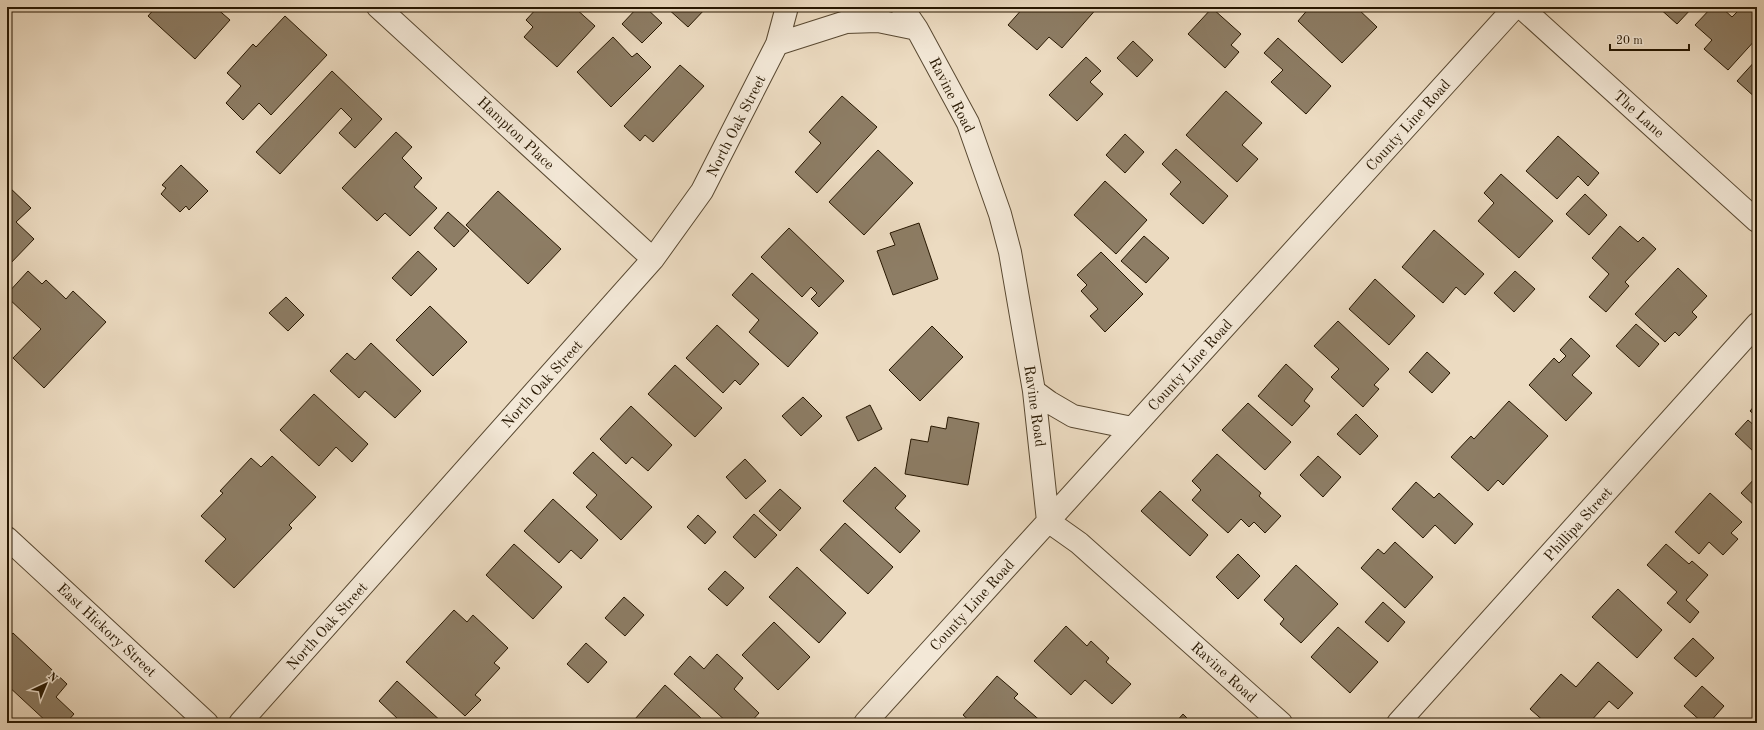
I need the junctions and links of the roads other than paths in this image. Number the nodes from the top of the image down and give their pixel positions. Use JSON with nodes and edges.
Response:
{"nodes":[{"id":1,"x":378,"y":7,"type":"edge"},
{"id":2,"x":787,"y":7,"type":"edge"},
{"id":3,"x":902,"y":7,"type":"edge"},
{"id":4,"x":1515,"y":7,"type":"edge"},
{"id":5,"x":1521,"y":7,"type":"edge"},
{"id":6,"x":917,"y":29,"type":"junction"},
{"id":7,"x":777,"y":44,"type":"junction"},
{"id":8,"x":1757,"y":221,"type":"edge"},
{"id":9,"x":653,"y":259,"type":"junction"},
{"id":10,"x":1757,"y":324,"type":"edge"},
{"id":11,"x":1034,"y":391,"type":"junction"},
{"id":12,"x":1132,"y":428,"type":"junction"},
{"id":13,"x":1048,"y":521,"type":"junction"},
{"id":14,"x":7,"y":538,"type":"edge"},
{"id":15,"x":207,"y":723,"type":"edge"},
{"id":16,"x":240,"y":723,"type":"edge"},
{"id":17,"x":865,"y":723,"type":"edge"},
{"id":18,"x":1281,"y":723,"type":"edge"},
{"id":19,"x":1398,"y":723,"type":"edge"}],
"edges":[{"from":1,"to":9,"type":"street","name":"Hampton Place"},
{"from":2,"to":7,"type":"street","name":"North Oak Street"},
{"from":3,"to":6,"type":"street","name":"Ravine Road"},
{"from":4,"to":12,"type":"street","name":"County Line Road"},
{"from":5,"to":8,"type":"street","name":"The Lane"},
{"from":6,"to":7,"type":"street"},
{"from":6,"to":11,"type":"street","name":"Ravine Road"},
{"from":7,"to":9,"type":"street","name":"North Oak Street"},
{"from":9,"to":16,"type":"street","name":"North Oak Street"},
{"from":10,"to":19,"type":"street","name":"Phillipa Street"},
{"from":11,"to":12,"type":"street"},
{"from":11,"to":13,"type":"street","name":"Ravine Road"},
{"from":12,"to":13,"type":"street","name":"County Line Road"},
{"from":13,"to":17,"type":"street","name":"County Line Road"},
{"from":13,"to":18,"type":"street","name":"Ravine Road"},
{"from":14,"to":15,"type":"street","name":"East Hickory Street"}]}
